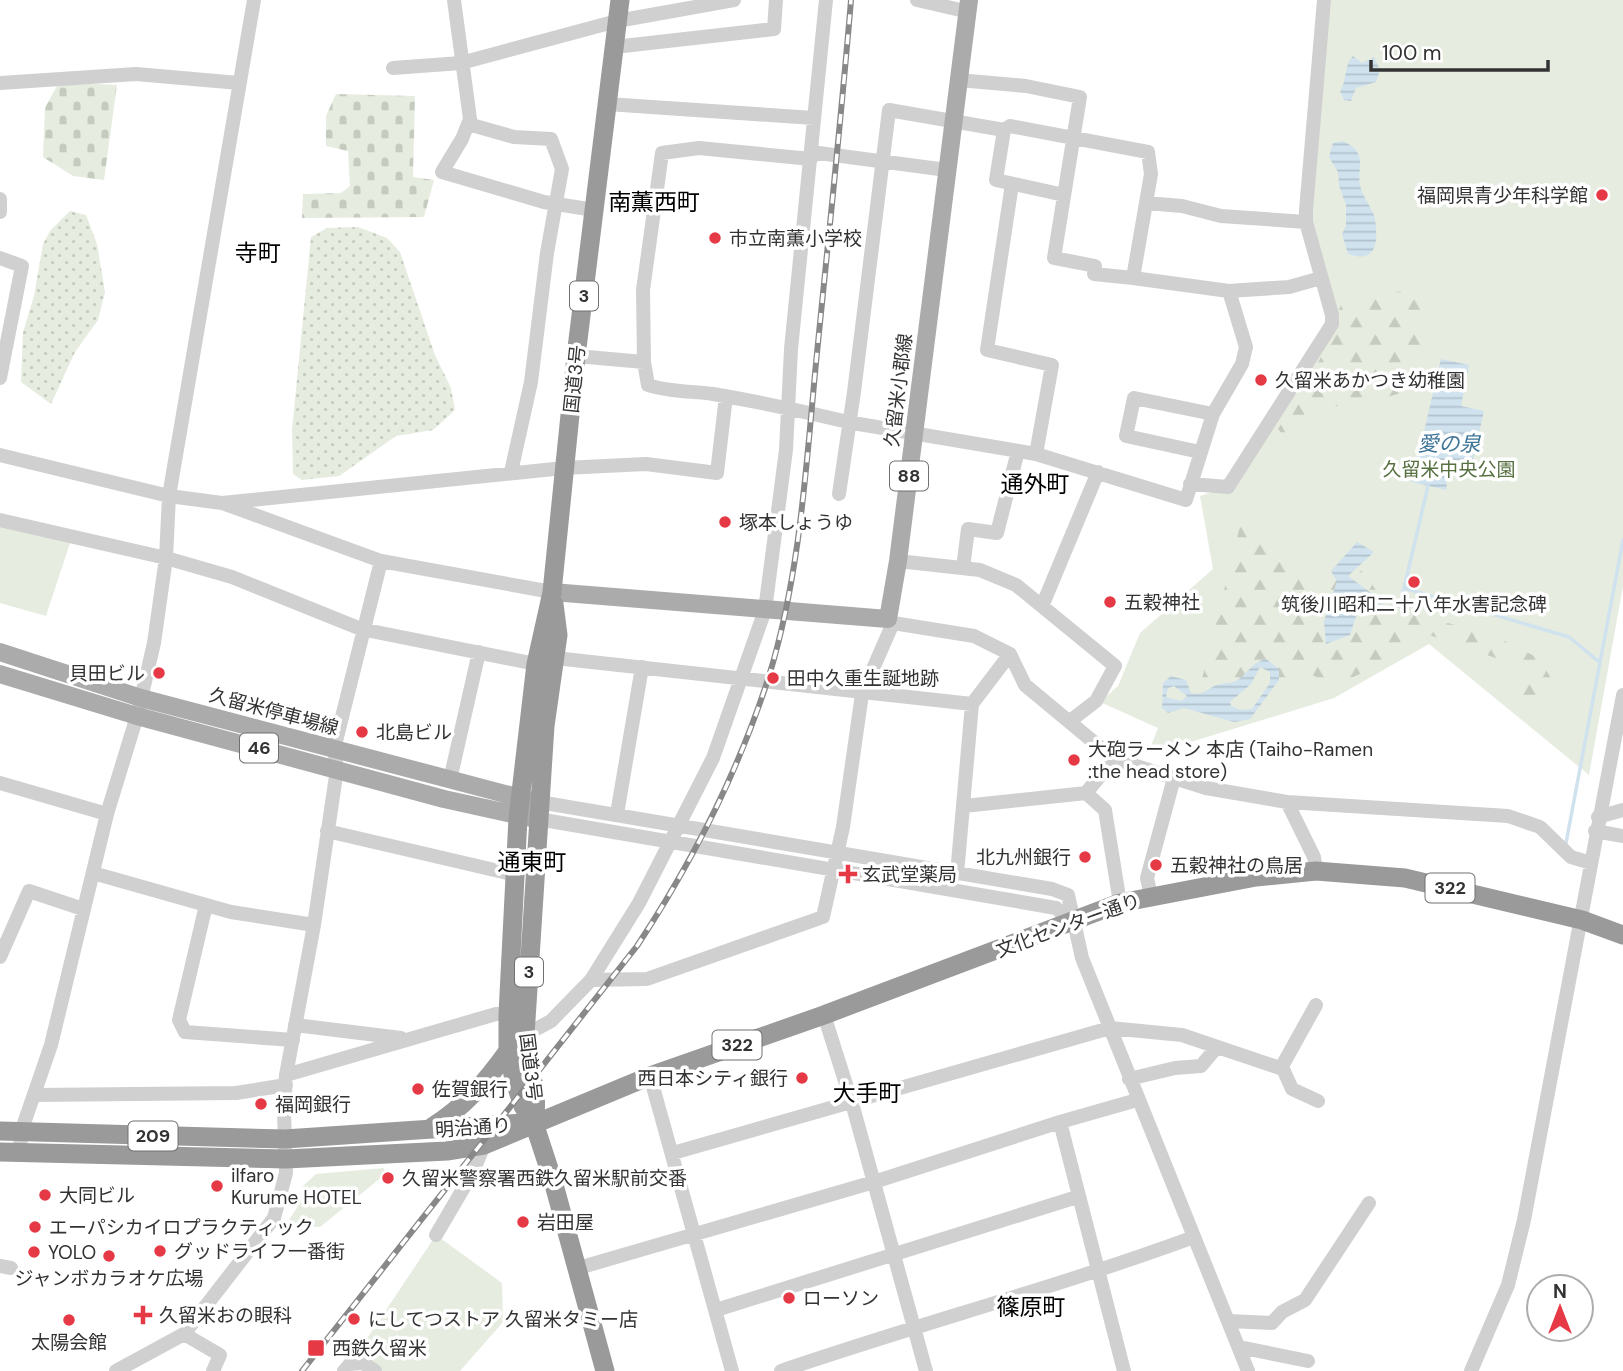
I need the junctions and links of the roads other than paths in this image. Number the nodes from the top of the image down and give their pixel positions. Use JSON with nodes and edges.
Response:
{"nodes":[{"id":1,"x":254,"y":0,"type":"edge"},
{"id":2,"x":454,"y":0,"type":"edge"},
{"id":3,"x":620,"y":0,"type":"edge"},
{"id":4,"x":734,"y":0,"type":"edge"},
{"id":5,"x":776,"y":0,"type":"edge"},
{"id":6,"x":825,"y":0,"type":"edge"},
{"id":7,"x":917,"y":0,"type":"edge"},
{"id":8,"x":1324,"y":0,"type":"edge"},
{"id":9,"x":969,"y":6,"type":"edge"},
{"id":10,"x":617,"y":21,"type":"junction"},
{"id":11,"x":614,"y":47,"type":"junction"},
{"id":12,"x":461,"y":63,"type":"junction"},
{"id":13,"x":393,"y":68,"type":"dead end"},
{"id":14,"x":958,"y":80,"type":"junction"},
{"id":15,"x":239,"y":82,"type":"junction"},
{"id":16,"x":0,"y":83,"type":"edge"},
{"id":17,"x":607,"y":104,"type":"junction"},
{"id":18,"x":814,"y":118,"type":"junction"},
{"id":19,"x":953,"y":123,"type":"junction"},
{"id":20,"x":468,"y":124,"type":"junction"},
{"id":21,"x":1004,"y":130,"type":"junction"},
{"id":22,"x":1073,"y":137,"type":"junction"},
{"id":23,"x":811,"y":155,"type":"junction"},
{"id":24,"x":882,"y":160,"type":"junction"},
{"id":25,"x":947,"y":170,"type":"junction"},
{"id":26,"x":1012,"y":184,"type":"junction"},
{"id":27,"x":1065,"y":195,"type":"junction"},
{"id":28,"x":0,"y":199,"type":"edge"},
{"id":29,"x":1146,"y":203,"type":"junction"},
{"id":30,"x":557,"y":205,"type":"junction"},
{"id":31,"x":594,"y":211,"type":"junction"},
{"id":32,"x":0,"y":212,"type":"edge"},
{"id":33,"x":1306,"y":222,"type":"junction"},
{"id":34,"x":0,"y":258,"type":"edge"},
{"id":35,"x":1133,"y":278,"type":"junction"},
{"id":36,"x":1321,"y":278,"type":"junction"},
{"id":37,"x":1229,"y":291,"type":"junction"},
{"id":38,"x":576,"y":356,"type":"junction"},
{"id":39,"x":644,"y":362,"type":"junction"},
{"id":40,"x":0,"y":378,"type":"edge"},
{"id":41,"x":726,"y":396,"type":"junction"},
{"id":42,"x":786,"y":407,"type":"junction"},
{"id":43,"x":1213,"y":414,"type":"junction"},
{"id":44,"x":848,"y":422,"type":"junction"},
{"id":45,"x":914,"y":433,"type":"junction"},
{"id":46,"x":1018,"y":451,"type":"junction"},
{"id":47,"x":1200,"y":452,"type":"junction"},
{"id":48,"x":1036,"y":454,"type":"junction"},
{"id":49,"x":0,"y":455,"type":"edge"},
{"id":50,"x":564,"y":468,"type":"junction"},
{"id":51,"x":511,"y":472,"type":"junction"},
{"id":52,"x":1098,"y":472,"type":"junction"},
{"id":53,"x":1190,"y":484,"type":"junction"},
{"id":54,"x":839,"y":494,"type":"dead end"},
{"id":55,"x":169,"y":496,"type":"junction"},
{"id":56,"x":222,"y":503,"type":"junction"},
{"id":57,"x":0,"y":520,"type":"edge"},
{"id":58,"x":166,"y":558,"type":"junction"},
{"id":59,"x":381,"y":561,"type":"junction"},
{"id":60,"x":898,"y":561,"type":"junction"},
{"id":61,"x":963,"y":568,"type":"junction"},
{"id":62,"x":552,"y":593,"type":"junction"},
{"id":63,"x":1043,"y":604,"type":"junction"},
{"id":64,"x":765,"y":610,"type":"junction"},
{"id":65,"x":890,"y":621,"type":"junction"},
{"id":66,"x":361,"y":629,"type":"junction"},
{"id":67,"x":0,"y":652,"type":"edge"},
{"id":68,"x":480,"y":652,"type":"junction"},
{"id":69,"x":1010,"y":654,"type":"junction"},
{"id":70,"x":555,"y":658,"type":"junction"},
{"id":71,"x":536,"y":664,"type":"junction"},
{"id":72,"x":642,"y":667,"type":"junction"},
{"id":73,"x":0,"y":674,"type":"edge"},
{"id":74,"x":741,"y":681,"type":"junction"},
{"id":75,"x":862,"y":694,"type":"junction"},
{"id":76,"x":1623,"y":695,"type":"edge"},
{"id":77,"x":972,"y":704,"type":"junction"},
{"id":78,"x":139,"y":707,"type":"junction"},
{"id":79,"x":1070,"y":721,"type":"junction"},
{"id":80,"x":334,"y":749,"type":"junction"},
{"id":81,"x":1114,"y":759,"type":"junction"},
{"id":82,"x":337,"y":769,"type":"junction"},
{"id":83,"x":1174,"y":778,"type":"junction"},
{"id":84,"x":450,"y":780,"type":"junction"},
{"id":85,"x":0,"y":783,"type":"edge"},
{"id":86,"x":1086,"y":793,"type":"junction"},
{"id":87,"x":1287,"y":802,"type":"junction"},
{"id":88,"x":964,"y":806,"type":"junction"},
{"id":89,"x":529,"y":809,"type":"junction"},
{"id":90,"x":1623,"y":810,"type":"edge"},
{"id":91,"x":107,"y":814,"type":"junction"},
{"id":92,"x":617,"y":814,"type":"junction"},
{"id":93,"x":1597,"y":824,"type":"junction"},
{"id":94,"x":680,"y":826,"type":"junction"},
{"id":95,"x":327,"y":831,"type":"junction"},
{"id":96,"x":1623,"y":836,"type":"edge"},
{"id":97,"x":673,"y":842,"type":"junction"},
{"id":98,"x":836,"y":851,"type":"junction"},
{"id":99,"x":1591,"y":863,"type":"junction"},
{"id":100,"x":831,"y":869,"type":"junction"},
{"id":101,"x":1315,"y":872,"type":"junction"},
{"id":102,"x":93,"y":873,"type":"junction"},
{"id":103,"x":957,"y":874,"type":"junction"},
{"id":104,"x":516,"y":875,"type":"junction"},
{"id":105,"x":1151,"y":896,"type":"junction"},
{"id":106,"x":1120,"y":903,"type":"junction"},
{"id":107,"x":206,"y":905,"type":"junction"},
{"id":108,"x":83,"y":909,"type":"junction"},
{"id":109,"x":1582,"y":920,"type":"junction"},
{"id":110,"x":1073,"y":923,"type":"junction"},
{"id":111,"x":314,"y":925,"type":"junction"},
{"id":112,"x":1623,"y":935,"type":"edge"},
{"id":113,"x":0,"y":957,"type":"edge"},
{"id":114,"x":591,"y":980,"type":"junction"},
{"id":115,"x":1316,"y":1005,"type":"dead end"},
{"id":116,"x":508,"y":1014,"type":"junction"},
{"id":117,"x":824,"y":1014,"type":"junction"},
{"id":118,"x":1110,"y":1028,"type":"junction"},
{"id":119,"x":294,"y":1032,"type":"junction"},
{"id":120,"x":525,"y":1035,"type":"junction"},
{"id":121,"x":411,"y":1039,"type":"junction"},
{"id":122,"x":1217,"y":1047,"type":"junction"},
{"id":123,"x":508,"y":1051,"type":"junction"},
{"id":124,"x":1280,"y":1068,"type":"junction"},
{"id":125,"x":650,"y":1076,"type":"junction"},
{"id":126,"x":1129,"y":1079,"type":"junction"},
{"id":127,"x":286,"y":1080,"type":"junction"},
{"id":128,"x":35,"y":1095,"type":"junction"},
{"id":129,"x":1138,"y":1100,"type":"junction"},
{"id":130,"x":1318,"y":1101,"type":"dead end"},
{"id":131,"x":852,"y":1103,"type":"junction"},
{"id":132,"x":1060,"y":1122,"type":"junction"},
{"id":133,"x":534,"y":1123,"type":"junction"},
{"id":134,"x":428,"y":1130,"type":"junction"},
{"id":135,"x":0,"y":1131,"type":"edge"},
{"id":136,"x":21,"y":1132,"type":"junction"},
{"id":137,"x":285,"y":1139,"type":"junction"},
{"id":138,"x":484,"y":1145,"type":"junction"},
{"id":139,"x":10,"y":1152,"type":"edge"},
{"id":140,"x":673,"y":1153,"type":"junction"},
{"id":141,"x":286,"y":1159,"type":"junction"},
{"id":142,"x":874,"y":1182,"type":"junction"},
{"id":143,"x":1077,"y":1197,"type":"junction"},
{"id":144,"x":1369,"y":1202,"type":"dead end"},
{"id":145,"x":696,"y":1234,"type":"junction"},
{"id":146,"x":436,"y":1235,"type":"dead end"},
{"id":147,"x":1194,"y":1237,"type":"junction"},
{"id":148,"x":894,"y":1255,"type":"junction"},
{"id":149,"x":575,"y":1269,"type":"junction"},
{"id":150,"x":1097,"y":1273,"type":"junction"},
{"id":151,"x":716,"y":1310,"type":"junction"},
{"id":152,"x":1228,"y":1321,"type":"junction"},
{"id":153,"x":913,"y":1326,"type":"junction"},
{"id":154,"x":184,"y":1334,"type":"junction"},
{"id":155,"x":1239,"y":1347,"type":"junction"},
{"id":156,"x":1308,"y":1361,"type":"dead end"},
{"id":157,"x":116,"y":1371,"type":"edge"},
{"id":158,"x":213,"y":1371,"type":"edge"},
{"id":159,"x":344,"y":1371,"type":"edge"},
{"id":160,"x":375,"y":1371,"type":"edge"},
{"id":161,"x":605,"y":1371,"type":"edge"},
{"id":162,"x":732,"y":1371,"type":"edge"},
{"id":163,"x":781,"y":1371,"type":"edge"},
{"id":164,"x":926,"y":1371,"type":"edge"},
{"id":165,"x":1124,"y":1371,"type":"edge"},
{"id":166,"x":1248,"y":1371,"type":"edge"},
{"id":167,"x":1471,"y":1371,"type":"edge"}],
"edges":[{"from":1,"to":15,"type":"street"},
{"from":2,"to":12,"type":"street"},
{"from":3,"to":10,"type":"highway","name":"国道3号","number":"3"},
{"from":4,"to":10,"type":"street"},
{"from":5,"to":11,"type":"street"},
{"from":6,"to":18,"type":"street"},
{"from":7,"to":9,"type":"street"},
{"from":8,"to":33,"type":"street"},
{"from":9,"to":14,"type":"main road","name":"久留米小郡線","number":"88"},
{"from":10,"to":11,"type":"highway","name":"国道3号","number":"3"},
{"from":10,"to":12,"type":"street"},
{"from":11,"to":17,"type":"highway","name":"国道3号","number":"3"},
{"from":12,"to":13,"type":"street"},
{"from":12,"to":20,"type":"street"},
{"from":14,"to":19,"type":"main road","name":"久留米小郡線","number":"88"},
{"from":14,"to":22,"type":"street"},
{"from":15,"to":16,"type":"street"},
{"from":15,"to":55,"type":"street"},
{"from":17,"to":18,"type":"street"},
{"from":17,"to":31,"type":"highway","name":"国道3号","number":"3"},
{"from":18,"to":23,"type":"street"},
{"from":19,"to":21,"type":"street"},
{"from":19,"to":24,"type":"street"},
{"from":19,"to":25,"type":"main road","name":"久留米小郡線","number":"88"},
{"from":20,"to":30,"type":"street"},
{"from":20,"to":30,"type":"street"},
{"from":21,"to":22,"type":"street"},
{"from":21,"to":26,"type":"street"},
{"from":22,"to":27,"type":"street"},
{"from":22,"to":29,"type":"street"},
{"from":23,"to":24,"type":"street"},
{"from":23,"to":39,"type":"street"},
{"from":23,"to":42,"type":"street"},
{"from":24,"to":25,"type":"street"},
{"from":24,"to":44,"type":"street"},
{"from":25,"to":45,"type":"main road","name":"久留米小郡線","number":"88"},
{"from":26,"to":27,"type":"street"},
{"from":26,"to":48,"type":"street"},
{"from":27,"to":35,"type":"street"},
{"from":28,"to":32,"type":"street"},
{"from":29,"to":33,"type":"street"},
{"from":29,"to":35,"type":"street"},
{"from":30,"to":31,"type":"street"},
{"from":30,"to":51,"type":"street"},
{"from":31,"to":38,"type":"highway","name":"国道3号","number":"3"},
{"from":33,"to":36,"type":"street"},
{"from":34,"to":40,"type":"street"},
{"from":35,"to":37,"type":"street"},
{"from":36,"to":37,"type":"street"},
{"from":36,"to":53,"type":"street"},
{"from":37,"to":43,"type":"street"},
{"from":38,"to":39,"type":"street"},
{"from":38,"to":50,"type":"highway","name":"国道3号","number":"3"},
{"from":39,"to":41,"type":"street"},
{"from":41,"to":42,"type":"street"},
{"from":41,"to":50,"type":"street"},
{"from":42,"to":44,"type":"street"},
{"from":42,"to":64,"type":"street"},
{"from":43,"to":47,"type":"street"},
{"from":43,"to":47,"type":"street"},
{"from":44,"to":45,"type":"street"},
{"from":44,"to":54,"type":"street"},
{"from":45,"to":46,"type":"street"},
{"from":45,"to":60,"type":"main road","name":"久留米小郡線","number":"88"},
{"from":46,"to":48,"type":"street"},
{"from":46,"to":61,"type":"street"},
{"from":47,"to":53,"type":"street"},
{"from":48,"to":52,"type":"street"},
{"from":49,"to":55,"type":"street"},
{"from":50,"to":51,"type":"street"},
{"from":50,"to":62,"type":"highway","name":"国道3号","number":"3"},
{"from":51,"to":56,"type":"street"},
{"from":52,"to":53,"type":"street"},
{"from":52,"to":63,"type":"street"},
{"from":55,"to":56,"type":"street"},
{"from":55,"to":58,"type":"street"},
{"from":56,"to":59,"type":"street"},
{"from":57,"to":58,"type":"street"},
{"from":58,"to":66,"type":"street"},
{"from":58,"to":78,"type":"street"},
{"from":59,"to":62,"type":"street"},
{"from":59,"to":66,"type":"street"},
{"from":60,"to":61,"type":"street"},
{"from":60,"to":65,"type":"main road","name":"久留米小郡線","number":"88"},
{"from":61,"to":63,"type":"street"},
{"from":62,"to":64,"type":"main road"},
{"from":62,"to":70,"type":"highway","name":"国道3号","number":"3"},
{"from":62,"to":71,"type":"highway","name":"国道3号","number":"3"},
{"from":63,"to":79,"type":"street"},
{"from":64,"to":65,"type":"main road"},
{"from":64,"to":74,"type":"street"},
{"from":65,"to":69,"type":"street"},
{"from":65,"to":75,"type":"street"},
{"from":66,"to":68,"type":"street"},
{"from":66,"to":80,"type":"street"},
{"from":67,"to":78,"type":"main road","name":"久留米停車場線","number":"46"},
{"from":68,"to":71,"type":"street"},
{"from":68,"to":84,"type":"street"},
{"from":69,"to":77,"type":"street"},
{"from":69,"to":79,"type":"street"},
{"from":70,"to":72,"type":"street"},
{"from":70,"to":89,"type":"highway","name":"国道3号","number":"3"},
{"from":71,"to":89,"type":"highway","name":"国道3号","number":"3"},
{"from":72,"to":74,"type":"street"},
{"from":72,"to":92,"type":"street"},
{"from":73,"to":78,"type":"main road","name":"久留米停車場線","number":"46"},
{"from":74,"to":75,"type":"street"},
{"from":74,"to":94,"type":"street"},
{"from":75,"to":77,"type":"street"},
{"from":75,"to":98,"type":"street"},
{"from":76,"to":93,"type":"street"},
{"from":77,"to":88,"type":"street"},
{"from":78,"to":80,"type":"main road","name":"久留米停車場線","number":"46"},
{"from":78,"to":82,"type":"main road","name":"久留米停車場線","number":"46"},
{"from":78,"to":91,"type":"street"},
{"from":79,"to":81,"type":"street"},
{"from":80,"to":82,"type":"street"},
{"from":80,"to":84,"type":"main road","name":"久留米停車場線","number":"46"},
{"from":81,"to":83,"type":"street"},
{"from":81,"to":86,"type":"street"},
{"from":82,"to":89,"type":"main road","name":"久留米停車場線","number":"46"},
{"from":82,"to":95,"type":"street"},
{"from":83,"to":87,"type":"street"},
{"from":83,"to":105,"type":"street"},
{"from":84,"to":89,"type":"main road","name":"久留米停車場線","number":"46"},
{"from":85,"to":91,"type":"street"},
{"from":86,"to":88,"type":"street"},
{"from":86,"to":106,"type":"street"},
{"from":87,"to":99,"type":"street"},
{"from":87,"to":101,"type":"street"},
{"from":88,"to":103,"type":"street"},
{"from":89,"to":92,"type":"street"},
{"from":89,"to":97,"type":"street"},
{"from":89,"to":104,"type":"highway","name":"国道3号","number":"3"},
{"from":89,"to":120,"type":"highway","name":"国道3号","number":"3"},
{"from":90,"to":93,"type":"street"},
{"from":91,"to":102,"type":"street"},
{"from":92,"to":94,"type":"street"},
{"from":93,"to":96,"type":"street"},
{"from":93,"to":99,"type":"street"},
{"from":94,"to":97,"type":"street"},
{"from":94,"to":98,"type":"street"},
{"from":95,"to":104,"type":"street"},
{"from":95,"to":111,"type":"street"},
{"from":97,"to":100,"type":"street"},
{"from":97,"to":114,"type":"street"},
{"from":98,"to":100,"type":"street"},
{"from":98,"to":103,"type":"street"},
{"from":99,"to":109,"type":"street"},
{"from":100,"to":110,"type":"street"},
{"from":100,"to":114,"type":"street"},
{"from":101,"to":105,"type":"highway","name":"文化センター通り","number":"322"},
{"from":101,"to":109,"type":"highway","name":"文化センター通り","number":"322"},
{"from":102,"to":107,"type":"street"},
{"from":102,"to":108,"type":"street"},
{"from":103,"to":110,"type":"street"},
{"from":104,"to":116,"type":"highway","name":"国道3号","number":"3"},
{"from":105,"to":106,"type":"highway","name":"文化センター通り","number":"322"},
{"from":106,"to":110,"type":"highway","name":"文化センター通り","number":"322"},
{"from":107,"to":111,"type":"street"},
{"from":107,"to":119,"type":"street"},
{"from":108,"to":113,"type":"street"},
{"from":108,"to":128,"type":"street"},
{"from":109,"to":112,"type":"highway","name":"文化センター通り","number":"322"},
{"from":109,"to":167,"type":"street"},
{"from":110,"to":117,"type":"highway","name":"文化センター通り","number":"322"},
{"from":110,"to":118,"type":"street"},
{"from":111,"to":119,"type":"street"},
{"from":114,"to":120,"type":"street"},
{"from":115,"to":124,"type":"street"},
{"from":116,"to":121,"type":"street"},
{"from":116,"to":123,"type":"highway","name":"国道3号","number":"3"},
{"from":117,"to":125,"type":"highway","name":"文化センター通り","number":"322"},
{"from":117,"to":131,"type":"street"},
{"from":118,"to":122,"type":"street"},
{"from":118,"to":126,"type":"street"},
{"from":118,"to":131,"type":"street"},
{"from":119,"to":121,"type":"street"},
{"from":119,"to":127,"type":"street"},
{"from":120,"to":133,"type":"highway","name":"国道3号","number":"3"},
{"from":121,"to":127,"type":"street"},
{"from":122,"to":124,"type":"street"},
{"from":122,"to":126,"type":"street"},
{"from":123,"to":133,"type":"highway","name":"国道3号","number":"3"},
{"from":123,"to":134,"type":"highway"},
{"from":124,"to":130,"type":"street"},
{"from":125,"to":133,"type":"highway","name":"文化センター通り","number":"322"},
{"from":125,"to":140,"type":"street"},
{"from":126,"to":129,"type":"street"},
{"from":127,"to":128,"type":"street"},
{"from":127,"to":137,"type":"street"},
{"from":128,"to":136,"type":"street"},
{"from":129,"to":132,"type":"street"},
{"from":129,"to":147,"type":"street"},
{"from":131,"to":140,"type":"street"},
{"from":131,"to":142,"type":"street"},
{"from":132,"to":142,"type":"street"},
{"from":132,"to":143,"type":"street"},
{"from":133,"to":134,"type":"highway","name":"明治通り","number":"209"},
{"from":133,"to":138,"type":"highway","name":"明治通り","number":"209"},
{"from":133,"to":149,"type":"highway","name":"国道3号","number":"3"},
{"from":134,"to":137,"type":"highway","name":"明治通り","number":"209"},
{"from":135,"to":136,"type":"highway","name":"明治通り","number":"209"},
{"from":136,"to":137,"type":"highway","name":"明治通り","number":"209"},
{"from":136,"to":139,"type":"street"},
{"from":137,"to":141,"type":"street"},
{"from":138,"to":141,"type":"highway","name":"明治通り","number":"209"},
{"from":138,"to":146,"type":"street"},
{"from":139,"to":141,"type":"highway","name":"明治通り","number":"209"},
{"from":140,"to":145,"type":"street"},
{"from":141,"to":154,"type":"street"},
{"from":142,"to":145,"type":"street"},
{"from":142,"to":148,"type":"street"},
{"from":143,"to":148,"type":"street"},
{"from":143,"to":150,"type":"street"},
{"from":144,"to":152,"type":"street"},
{"from":145,"to":149,"type":"street"},
{"from":145,"to":151,"type":"street"},
{"from":147,"to":150,"type":"street"},
{"from":147,"to":152,"type":"street"},
{"from":148,"to":151,"type":"street"},
{"from":148,"to":153,"type":"street"},
{"from":149,"to":161,"type":"highway","name":"国道3号","number":"3"},
{"from":150,"to":153,"type":"street"},
{"from":150,"to":165,"type":"street"},
{"from":151,"to":162,"type":"street"},
{"from":152,"to":155,"type":"street"},
{"from":153,"to":163,"type":"street"},
{"from":153,"to":164,"type":"street"},
{"from":154,"to":157,"type":"street"},
{"from":154,"to":158,"type":"street"},
{"from":155,"to":156,"type":"street"},
{"from":155,"to":166,"type":"street"},
{"from":159,"to":160,"type":"street"}]}
